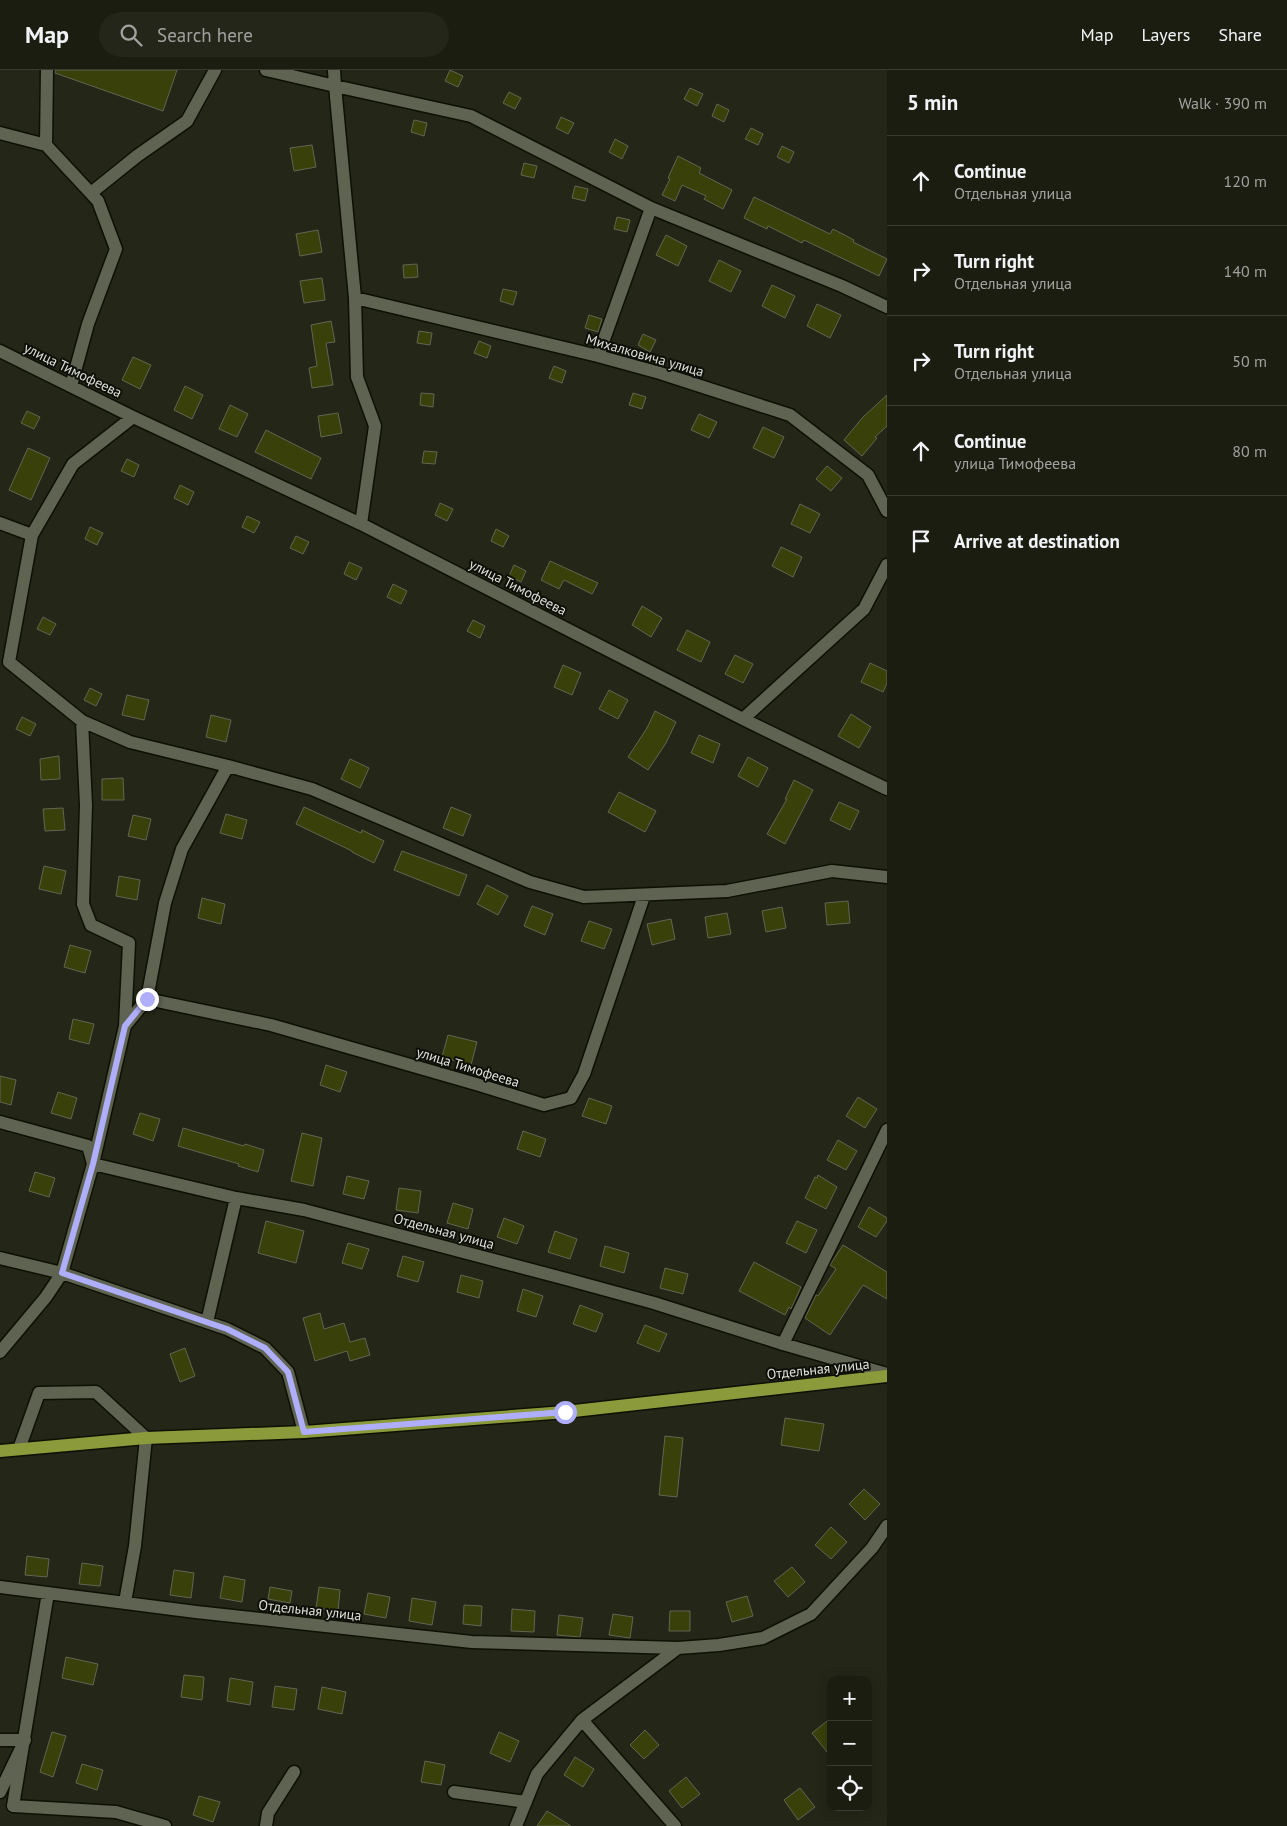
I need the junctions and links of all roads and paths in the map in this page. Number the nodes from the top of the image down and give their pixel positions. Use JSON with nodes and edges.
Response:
{"nodes":[{"id":1,"x":47,"y":70,"type":"edge"},
{"id":2,"x":215,"y":70,"type":"edge"},
{"id":3,"x":266,"y":70,"type":"edge"},
{"id":4,"x":334,"y":70,"type":"edge"},
{"id":5,"x":335,"y":86,"type":"junction"},
{"id":6,"x":0,"y":133,"type":"edge"},
{"id":7,"x":46,"y":145,"type":"junction"},
{"id":8,"x":91,"y":193,"type":"junction"},
{"id":9,"x":651,"y":208,"type":"junction"},
{"id":10,"x":354,"y":298,"type":"junction"},
{"id":11,"x":887,"y":307,"type":"edge"},
{"id":12,"x":0,"y":351,"type":"edge"},
{"id":13,"x":598,"y":356,"type":"junction"},
{"id":14,"x":71,"y":386,"type":"junction"},
{"id":15,"x":133,"y":417,"type":"junction"},
{"id":16,"x":887,"y":512,"type":"edge"},
{"id":17,"x":0,"y":523,"type":"edge"},
{"id":18,"x":361,"y":524,"type":"junction"},
{"id":19,"x":32,"y":535,"type":"junction"},
{"id":20,"x":887,"y":565,"type":"edge"},
{"id":21,"x":4,"y":661,"type":"edge"},
{"id":22,"x":743,"y":719,"type":"junction"},
{"id":23,"x":82,"y":721,"type":"junction"},
{"id":24,"x":228,"y":766,"type":"junction"},
{"id":25,"x":887,"y":789,"type":"edge"},
{"id":26,"x":887,"y":877,"type":"edge"},
{"id":27,"x":644,"y":896,"type":"junction"},
{"id":28,"x":147,"y":999,"type":"junction"},
{"id":29,"x":125,"y":1026,"type":"junction"},
{"id":30,"x":0,"y":1122,"type":"edge"},
{"id":31,"x":887,"y":1130,"type":"edge"},
{"id":32,"x":93,"y":1164,"type":"junction"},
{"id":33,"x":236,"y":1198,"type":"junction"},
{"id":34,"x":0,"y":1258,"type":"edge"},
{"id":35,"x":62,"y":1273,"type":"junction"},
{"id":36,"x":207,"y":1322,"type":"junction"},
{"id":37,"x":783,"y":1344,"type":"junction"},
{"id":38,"x":0,"y":1352,"type":"edge"},
{"id":39,"x":887,"y":1375,"type":"edge"},
{"id":40,"x":304,"y":1432,"type":"junction"},
{"id":41,"x":146,"y":1438,"type":"junction"},
{"id":42,"x":19,"y":1450,"type":"junction"},
{"id":43,"x":0,"y":1451,"type":"edge"},
{"id":44,"x":887,"y":1526,"type":"edge"},
{"id":45,"x":0,"y":1587,"type":"edge"},
{"id":46,"x":48,"y":1593,"type":"junction"},
{"id":47,"x":125,"y":1602,"type":"junction"},
{"id":48,"x":678,"y":1648,"type":"junction"},
{"id":49,"x":582,"y":1720,"type":"junction"},
{"id":50,"x":0,"y":1740,"type":"edge"},
{"id":51,"x":25,"y":1740,"type":"junction"},
{"id":52,"x":294,"y":1772,"type":"dead end"},
{"id":53,"x":0,"y":1792,"type":"edge"},
{"id":54,"x":454,"y":1792,"type":"dead end"},
{"id":55,"x":526,"y":1802,"type":"junction"},
{"id":56,"x":165,"y":1826,"type":"edge"},
{"id":57,"x":266,"y":1826,"type":"edge"},
{"id":58,"x":516,"y":1826,"type":"edge"},
{"id":59,"x":675,"y":1826,"type":"edge"}],
"edges":[{"from":1,"to":7,"type":"street"},
{"from":2,"to":8,"type":"street"},
{"from":3,"to":5,"type":"street"},
{"from":4,"to":5,"type":"street"},
{"from":5,"to":9,"type":"street"},
{"from":5,"to":10,"type":"street"},
{"from":6,"to":7,"type":"street"},
{"from":7,"to":8,"type":"street"},
{"from":8,"to":14,"type":"street"},
{"from":9,"to":11,"type":"street"},
{"from":9,"to":13,"type":"street"},
{"from":10,"to":13,"type":"street","name":"Михалковича улица"},
{"from":10,"to":18,"type":"street"},
{"from":12,"to":14,"type":"street","name":"улица Тимофеева"},
{"from":13,"to":16,"type":"street","name":"Михалковича улица"},
{"from":14,"to":15,"type":"street","name":"улица Тимофеева"},
{"from":15,"to":18,"type":"street","name":"улица Тимофеева"},
{"from":15,"to":19,"type":"street"},
{"from":17,"to":19,"type":"street"},
{"from":18,"to":22,"type":"street","name":"улица Тимофеева"},
{"from":19,"to":21,"type":"street"},
{"from":20,"to":22,"type":"street"},
{"from":21,"to":23,"type":"street"},
{"from":22,"to":25,"type":"street","name":"улица Тимофеева"},
{"from":23,"to":24,"type":"street"},
{"from":23,"to":29,"type":"street"},
{"from":24,"to":27,"type":"street"},
{"from":24,"to":28,"type":"street"},
{"from":26,"to":27,"type":"street"},
{"from":27,"to":28,"type":"street","name":"улица Тимофеева"},
{"from":28,"to":29,"type":"street"},
{"from":29,"to":32,"type":"street"},
{"from":30,"to":32,"type":"street"},
{"from":31,"to":37,"type":"street","name":"Отдельная улица"},
{"from":32,"to":33,"type":"street","name":"Отдельная улица"},
{"from":32,"to":35,"type":"street"},
{"from":33,"to":36,"type":"street"},
{"from":33,"to":37,"type":"street","name":"Отдельная улица"},
{"from":34,"to":35,"type":"street"},
{"from":35,"to":36,"type":"street"},
{"from":35,"to":38,"type":"street"},
{"from":36,"to":40,"type":"street"},
{"from":37,"to":39,"type":"street","name":"Отдельная улица"},
{"from":39,"to":40,"type":"main road","name":"Отдельная улица"},
{"from":40,"to":41,"type":"main road","name":"Отдельная улица"},
{"from":41,"to":42,"type":"main road","name":"Отдельная улица"},
{"from":41,"to":42,"type":"street"},
{"from":41,"to":47,"type":"street"},
{"from":42,"to":43,"type":"main road","name":"Отдельная улица"},
{"from":44,"to":48,"type":"street","name":"Отдельная улица"},
{"from":45,"to":46,"type":"street","name":"Отдельная улица"},
{"from":46,"to":47,"type":"street","name":"Отдельная улица"},
{"from":46,"to":51,"type":"street"},
{"from":47,"to":48,"type":"street","name":"Отдельная улица"},
{"from":48,"to":49,"type":"street"},
{"from":49,"to":55,"type":"street"},
{"from":49,"to":59,"type":"street"},
{"from":50,"to":51,"type":"street"},
{"from":51,"to":53,"type":"street"},
{"from":51,"to":56,"type":"street"},
{"from":52,"to":57,"type":"street"},
{"from":54,"to":55,"type":"street"},
{"from":55,"to":58,"type":"street"}]}
